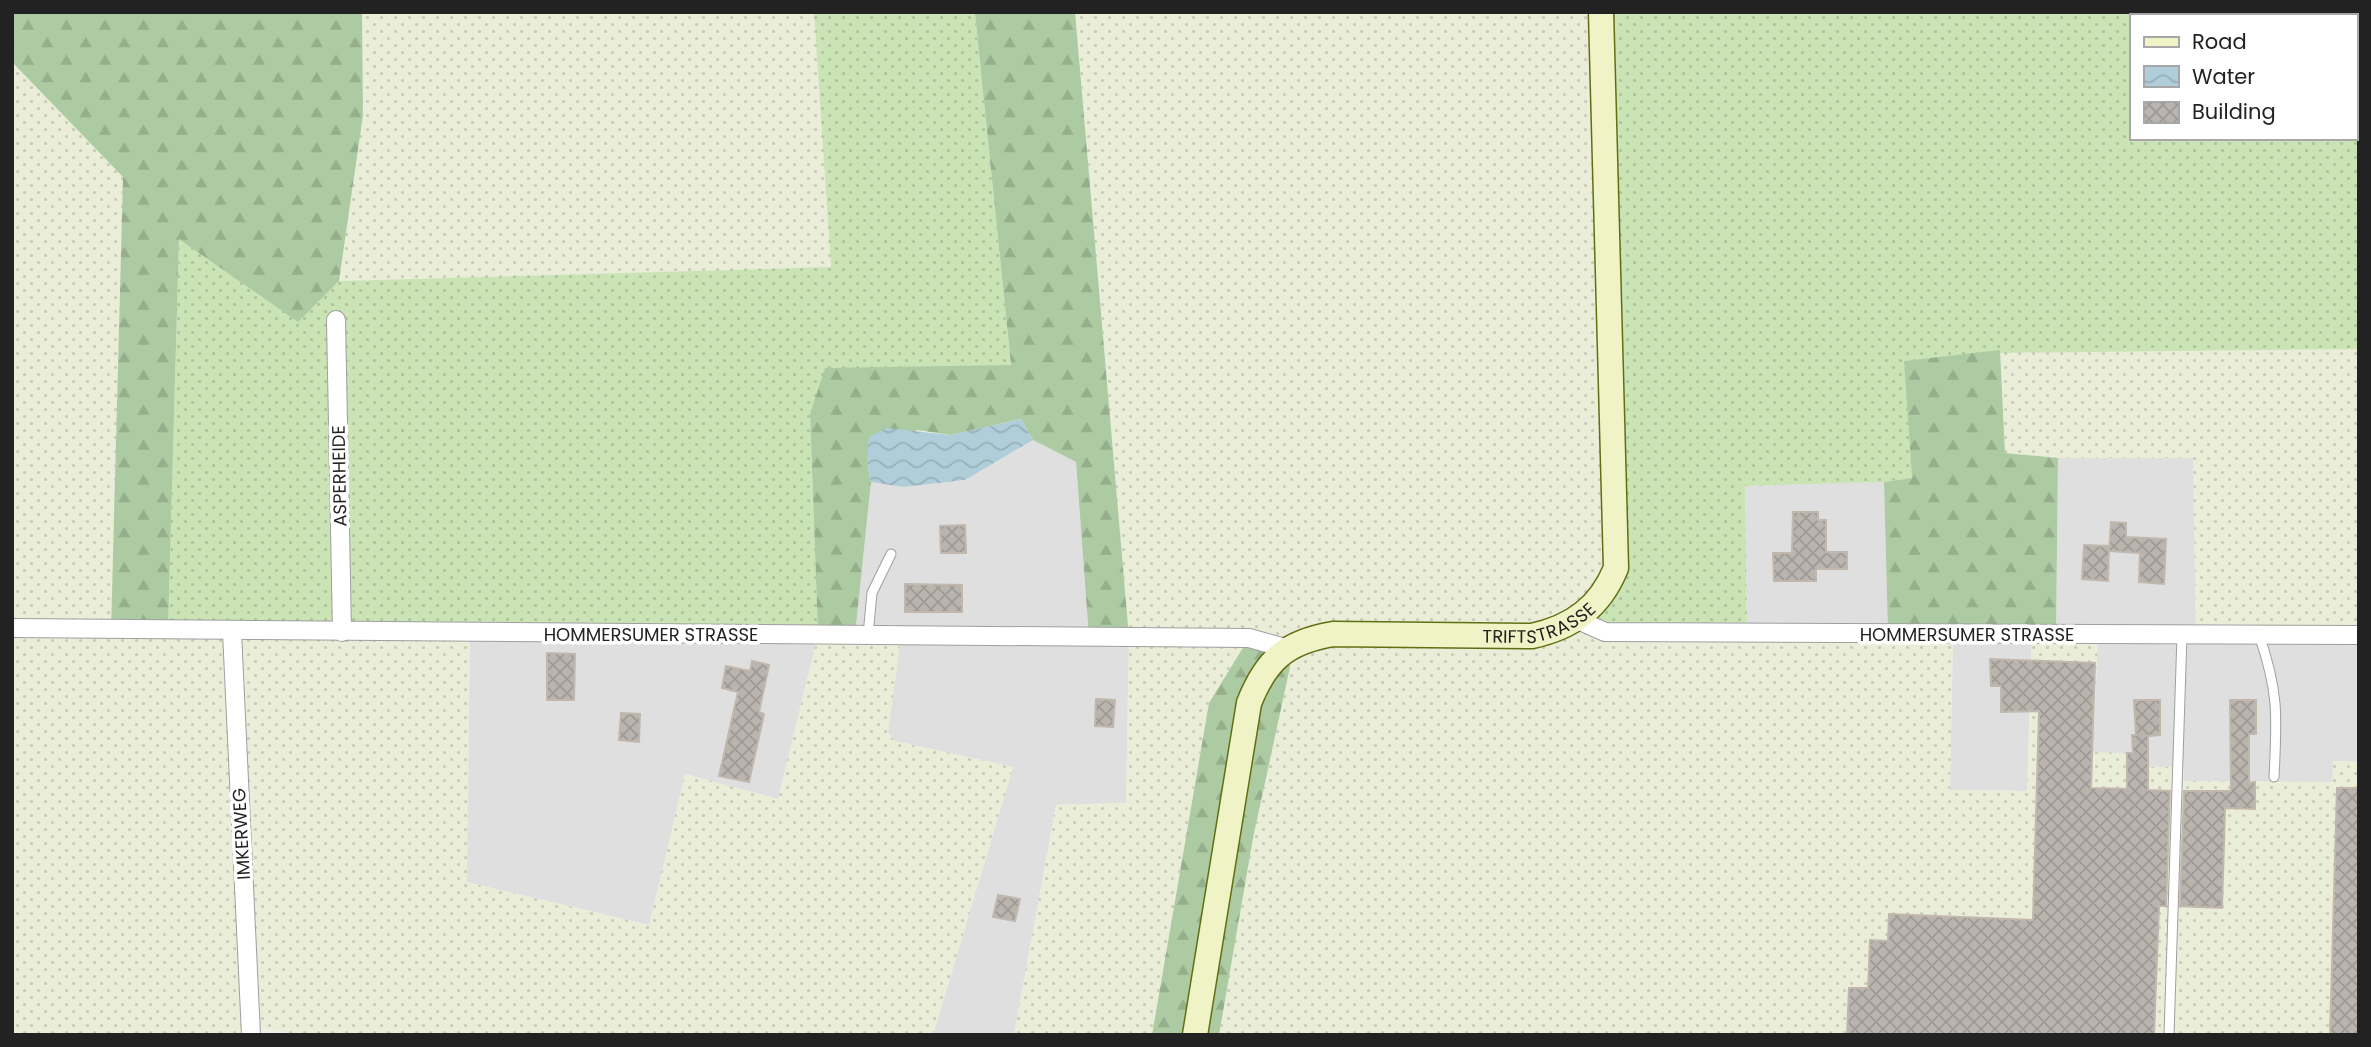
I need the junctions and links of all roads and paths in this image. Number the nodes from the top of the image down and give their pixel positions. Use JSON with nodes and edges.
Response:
{"nodes":[{"id":1,"x":1601,"y":12,"type":"edge"},
{"id":2,"x":336,"y":320,"type":"dead end"},
{"id":3,"x":891,"y":554,"type":"dead end"},
{"id":4,"x":1578,"y":620,"type":"junction"},
{"id":5,"x":12,"y":628,"type":"edge"},
{"id":6,"x":232,"y":632,"type":"junction"},
{"id":7,"x":342,"y":632,"type":"junction"},
{"id":8,"x":868,"y":635,"type":"junction"},
{"id":9,"x":2182,"y":635,"type":"junction"},
{"id":10,"x":2259,"y":635,"type":"junction"},
{"id":11,"x":2359,"y":635,"type":"edge"},
{"id":12,"x":1289,"y":649,"type":"junction"},
{"id":13,"x":2274,"y":777,"type":"dead end"},
{"id":14,"x":251,"y":1035,"type":"edge"},
{"id":15,"x":1195,"y":1035,"type":"edge"},
{"id":16,"x":2169,"y":1035,"type":"edge"}],
"edges":[{"from":1,"to":4,"type":"street","name":"TRIFTSTRASSE"},
{"from":2,"to":7,"type":"street","name":"ASPERHEIDE"},
{"from":3,"to":8,"type":"lane"},
{"from":4,"to":9,"type":"street","name":"HOMMERSUMER STRASSE"},
{"from":4,"to":12,"type":"street","name":"TRIFTSTRASSE"},
{"from":5,"to":6,"type":"street","name":"HOMMERSUMER STRASSE"},
{"from":6,"to":7,"type":"street","name":"HOMMERSUMER STRASSE"},
{"from":6,"to":14,"type":"street","name":"IMKERWEG"},
{"from":7,"to":8,"type":"street","name":"HOMMERSUMER STRASSE"},
{"from":8,"to":12,"type":"street","name":"HOMMERSUMER STRASSE"},
{"from":9,"to":10,"type":"street","name":"HOMMERSUMER STRASSE"},
{"from":9,"to":16,"type":"lane"},
{"from":10,"to":11,"type":"street","name":"HOMMERSUMER STRASSE"},
{"from":10,"to":13,"type":"lane"},
{"from":12,"to":15,"type":"street","name":"TRIFTSTRASSE"}]}
